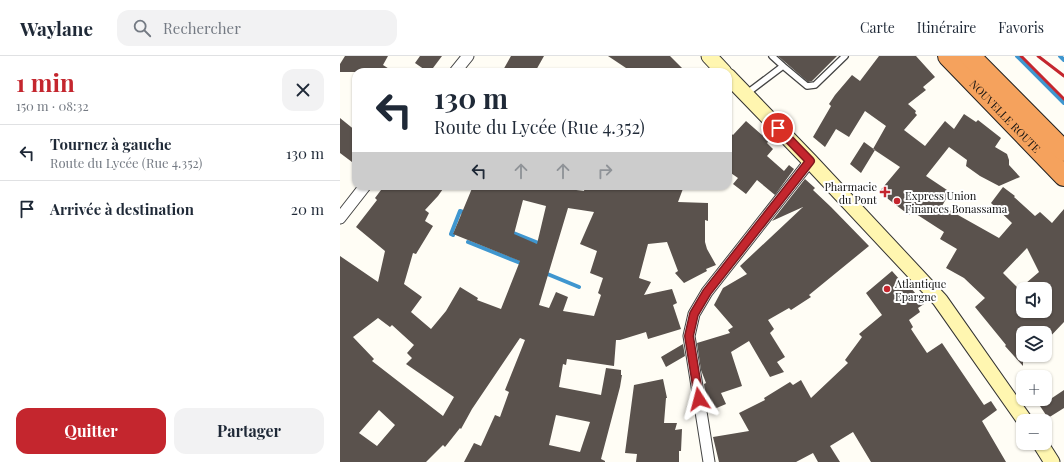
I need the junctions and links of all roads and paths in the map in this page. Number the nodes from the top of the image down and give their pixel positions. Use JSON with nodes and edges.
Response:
{"nodes":[{"id":1,"x":468,"y":56,"type":"edge"},
{"id":2,"x":772,"y":56,"type":"edge"},
{"id":3,"x":845,"y":56,"type":"edge"},
{"id":4,"x":948,"y":56,"type":"edge"},
{"id":5,"x":970,"y":56,"type":"edge"},
{"id":6,"x":712,"y":57,"type":"edge"},
{"id":7,"x":783,"y":66,"type":"junction"},
{"id":8,"x":458,"y":68,"type":"edge"},
{"id":9,"x":721,"y":68,"type":"edge"},
{"id":10,"x":732,"y":80,"type":"edge"},
{"id":11,"x":746,"y":95,"type":"junction"},
{"id":12,"x":1064,"y":152,"type":"edge"},
{"id":13,"x":810,"y":161,"type":"junction"},
{"id":14,"x":1064,"y":176,"type":"edge"},
{"id":15,"x":362,"y":190,"type":"edge"},
{"id":16,"x":340,"y":218,"type":"edge"},
{"id":17,"x":1020,"y":414,"type":"edge"},
{"id":18,"x":1044,"y":450,"type":"edge"},
{"id":19,"x":709,"y":462,"type":"edge"},
{"id":20,"x":1052,"y":462,"type":"edge"}],
"edges":[{"from":1,"to":8,"type":"street"},
{"from":2,"to":7,"type":"lane"},
{"from":3,"to":7,"type":"lane"},
{"from":4,"to":14,"type":"highway","name":"NOUVELLE ROUTE"},
{"from":5,"to":12,"type":"highway","name":"NOUVELLE ROUTE"},
{"from":6,"to":9,"type":"main road"},
{"from":7,"to":11,"type":"lane"},
{"from":10,"to":11,"type":"main road"},
{"from":11,"to":13,"type":"main road"},
{"from":13,"to":17,"type":"main road"},
{"from":13,"to":19,"type":"street"},
{"from":15,"to":16,"type":"street"},
{"from":18,"to":20,"type":"main road"}]}
